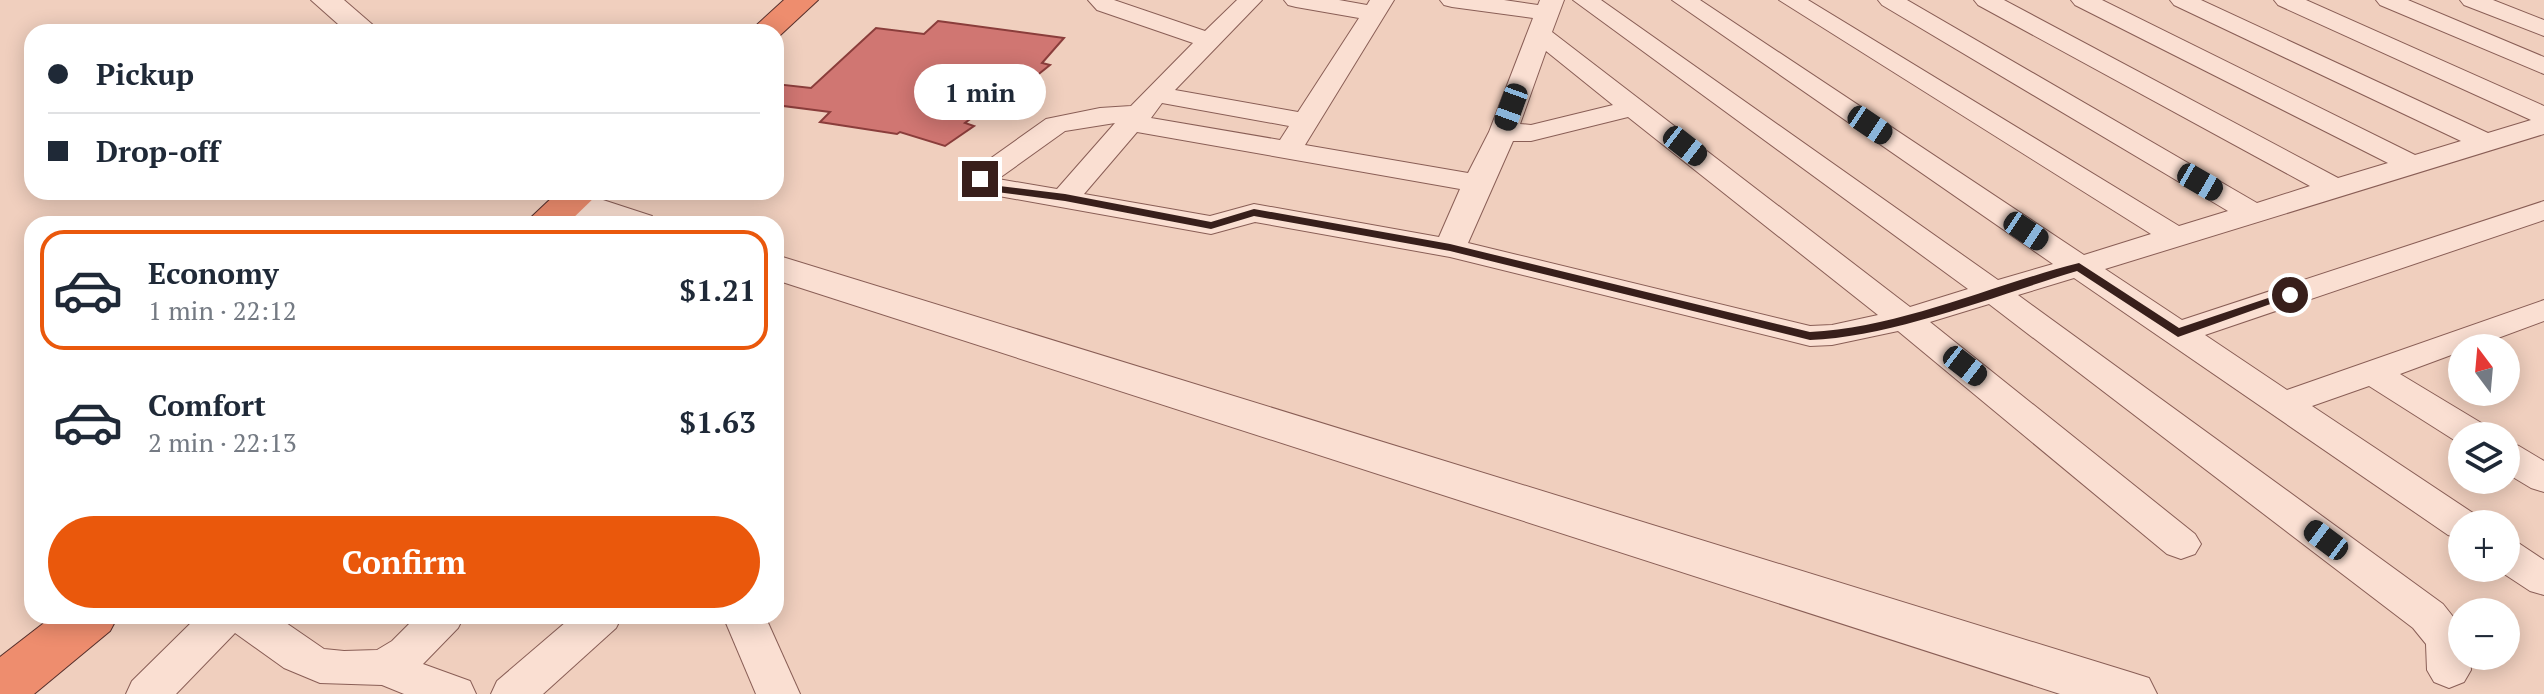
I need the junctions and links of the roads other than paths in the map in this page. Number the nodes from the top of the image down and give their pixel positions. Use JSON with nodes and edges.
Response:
{"nodes":[{"id":1,"x":326,"y":0,"type":"edge"},
{"id":2,"x":803,"y":0,"type":"edge"},
{"id":3,"x":1100,"y":0,"type":"edge"},
{"id":4,"x":1250,"y":0,"type":"edge"},
{"id":5,"x":1296,"y":0,"type":"edge"},
{"id":6,"x":1452,"y":0,"type":"edge"},
{"id":7,"x":1585,"y":0,"type":"edge"},
{"id":8,"x":1791,"y":0,"type":"edge"},
{"id":9,"x":1890,"y":0,"type":"edge"},
{"id":10,"x":1986,"y":0,"type":"edge"},
{"id":11,"x":2083,"y":0,"type":"edge"},
{"id":12,"x":2182,"y":0,"type":"edge"},
{"id":13,"x":2286,"y":0,"type":"edge"},
{"id":14,"x":2388,"y":0,"type":"edge"},
{"id":15,"x":2472,"y":0,"type":"edge"},
{"id":16,"x":1688,"y":1,"type":"edge"},
{"id":17,"x":1378,"y":6,"type":"edge"},
{"id":18,"x":1545,"y":15,"type":"edge"},
{"id":19,"x":356,"y":24,"type":"edge"},
{"id":20,"x":774,"y":24,"type":"edge"},
{"id":21,"x":2544,"y":29,"type":"edge"},
{"id":22,"x":1211,"y":41,"type":"junction"},
{"id":23,"x":2544,"y":43,"type":"edge"},
{"id":24,"x":2511,"y":52,"type":"junction"},
{"id":25,"x":2544,"y":66,"type":"edge"},
{"id":26,"x":1636,"y":107,"type":"junction"},
{"id":27,"x":1143,"y":110,"type":"junction"},
{"id":28,"x":2544,"y":116,"type":"edge"},
{"id":29,"x":1305,"y":121,"type":"junction"},
{"id":30,"x":2544,"y":125,"type":"edge"},
{"id":31,"x":1503,"y":132,"type":"junction"},
{"id":32,"x":2487,"y":143,"type":"junction"},
{"id":33,"x":1288,"y":149,"type":"junction"},
{"id":34,"x":2413,"y":165,"type":"junction"},
{"id":35,"x":1477,"y":183,"type":"junction"},
{"id":36,"x":2335,"y":188,"type":"junction"},
{"id":37,"x":1065,"y":198,"type":"junction"},
{"id":38,"x":576,"y":203,"type":"edge"},
{"id":39,"x":2544,"y":210,"type":"edge"},
{"id":40,"x":2253,"y":213,"type":"junction"},
{"id":41,"x":556,"y":216,"type":"edge"},
{"id":42,"x":615,"y":216,"type":"edge"},
{"id":43,"x":2176,"y":237,"type":"junction"},
{"id":44,"x":1450,"y":248,"type":"junction"},
{"id":45,"x":2079,"y":266,"type":"junction"},
{"id":46,"x":784,"y":270,"type":"edge"},
{"id":47,"x":1993,"y":292,"type":"junction"},
{"id":48,"x":2544,"y":310,"type":"edge"},
{"id":49,"x":1905,"y":319,"type":"junction"},
{"id":50,"x":2178,"y":333,"type":"junction"},
{"id":51,"x":2372,"y":372,"type":"junction"},
{"id":52,"x":2283,"y":404,"type":"junction"},
{"id":53,"x":2452,"y":422,"type":"edge"},
{"id":54,"x":2520,"y":464,"type":"edge"},
{"id":55,"x":2544,"y":479,"type":"edge"},
{"id":56,"x":2448,"y":516,"type":"edge"},
{"id":57,"x":2181,"y":544,"type":"dead end"},
{"id":58,"x":2520,"y":564,"type":"edge"},
{"id":59,"x":2544,"y":580,"type":"edge"},
{"id":60,"x":83,"y":624,"type":"edge"},
{"id":61,"x":86,"y":624,"type":"edge"},
{"id":62,"x":217,"y":624,"type":"edge"},
{"id":63,"x":253,"y":624,"type":"edge"},
{"id":64,"x":435,"y":624,"type":"edge"},
{"id":65,"x":592,"y":624,"type":"edge"},
{"id":66,"x":747,"y":624,"type":"edge"},
{"id":67,"x":2448,"y":655,"type":"edge"},
{"id":68,"x":384,"y":668,"type":"junction"},
{"id":69,"x":0,"y":689,"type":"edge"},
{"id":70,"x":29,"y":694,"type":"edge"},
{"id":71,"x":148,"y":694,"type":"edge"},
{"id":72,"x":454,"y":694,"type":"edge"},
{"id":73,"x":513,"y":694,"type":"edge"},
{"id":74,"x":778,"y":694,"type":"edge"},
{"id":75,"x":2130,"y":694,"type":"edge"}],
"edges":[{"from":1,"to":19,"type":"street"},
{"from":2,"to":20,"type":"highway"},
{"from":3,"to":22,"type":"street"},
{"from":4,"to":22,"type":"street"},
{"from":5,"to":17,"type":"street"},
{"from":6,"to":18,"type":"street"},
{"from":7,"to":47,"type":"street"},
{"from":8,"to":43,"type":"street"},
{"from":9,"to":40,"type":"street"},
{"from":10,"to":36,"type":"street"},
{"from":11,"to":34,"type":"street"},
{"from":12,"to":32,"type":"street"},
{"from":13,"to":28,"type":"street"},
{"from":14,"to":24,"type":"street"},
{"from":15,"to":21,"type":"street"},
{"from":16,"to":45,"type":"street"},
{"from":17,"to":29,"type":"street"},
{"from":18,"to":26,"type":"street"},
{"from":18,"to":31,"type":"street"},
{"from":22,"to":27,"type":"street"},
{"from":23,"to":24,"type":"street"},
{"from":24,"to":25,"type":"street"},
{"from":26,"to":31,"type":"street"},
{"from":26,"to":49,"type":"street"},
{"from":27,"to":29,"type":"street"},
{"from":27,"to":33,"type":"street"},
{"from":27,"to":37,"type":"street"},
{"from":27,"to":37,"type":"street"},
{"from":29,"to":33,"type":"street"},
{"from":30,"to":32,"type":"street"},
{"from":31,"to":35,"type":"street"},
{"from":32,"to":34,"type":"street"},
{"from":33,"to":35,"type":"street"},
{"from":34,"to":36,"type":"street"},
{"from":35,"to":44,"type":"street"},
{"from":36,"to":40,"type":"street"},
{"from":37,"to":44,"type":"street"},
{"from":38,"to":41,"type":"highway"},
{"from":38,"to":42,"type":"street"},
{"from":39,"to":50,"type":"street"},
{"from":40,"to":43,"type":"street"},
{"from":43,"to":45,"type":"street"},
{"from":44,"to":49,"type":"street"},
{"from":45,"to":47,"type":"street"},
{"from":45,"to":50,"type":"street"},
{"from":46,"to":75,"type":"street"},
{"from":47,"to":49,"type":"street"},
{"from":47,"to":67,"type":"street"},
{"from":48,"to":51,"type":"street"},
{"from":49,"to":57,"type":"street"},
{"from":50,"to":52,"type":"street"},
{"from":51,"to":52,"type":"street"},
{"from":51,"to":53,"type":"street"},
{"from":52,"to":56,"type":"street"},
{"from":54,"to":55,"type":"street"},
{"from":58,"to":59,"type":"street"},
{"from":60,"to":69,"type":"highway"},
{"from":61,"to":70,"type":"highway"},
{"from":62,"to":71,"type":"street"},
{"from":63,"to":68,"type":"street"},
{"from":64,"to":68,"type":"street"},
{"from":65,"to":73,"type":"street"},
{"from":66,"to":74,"type":"street"},
{"from":68,"to":72,"type":"street"}]}
